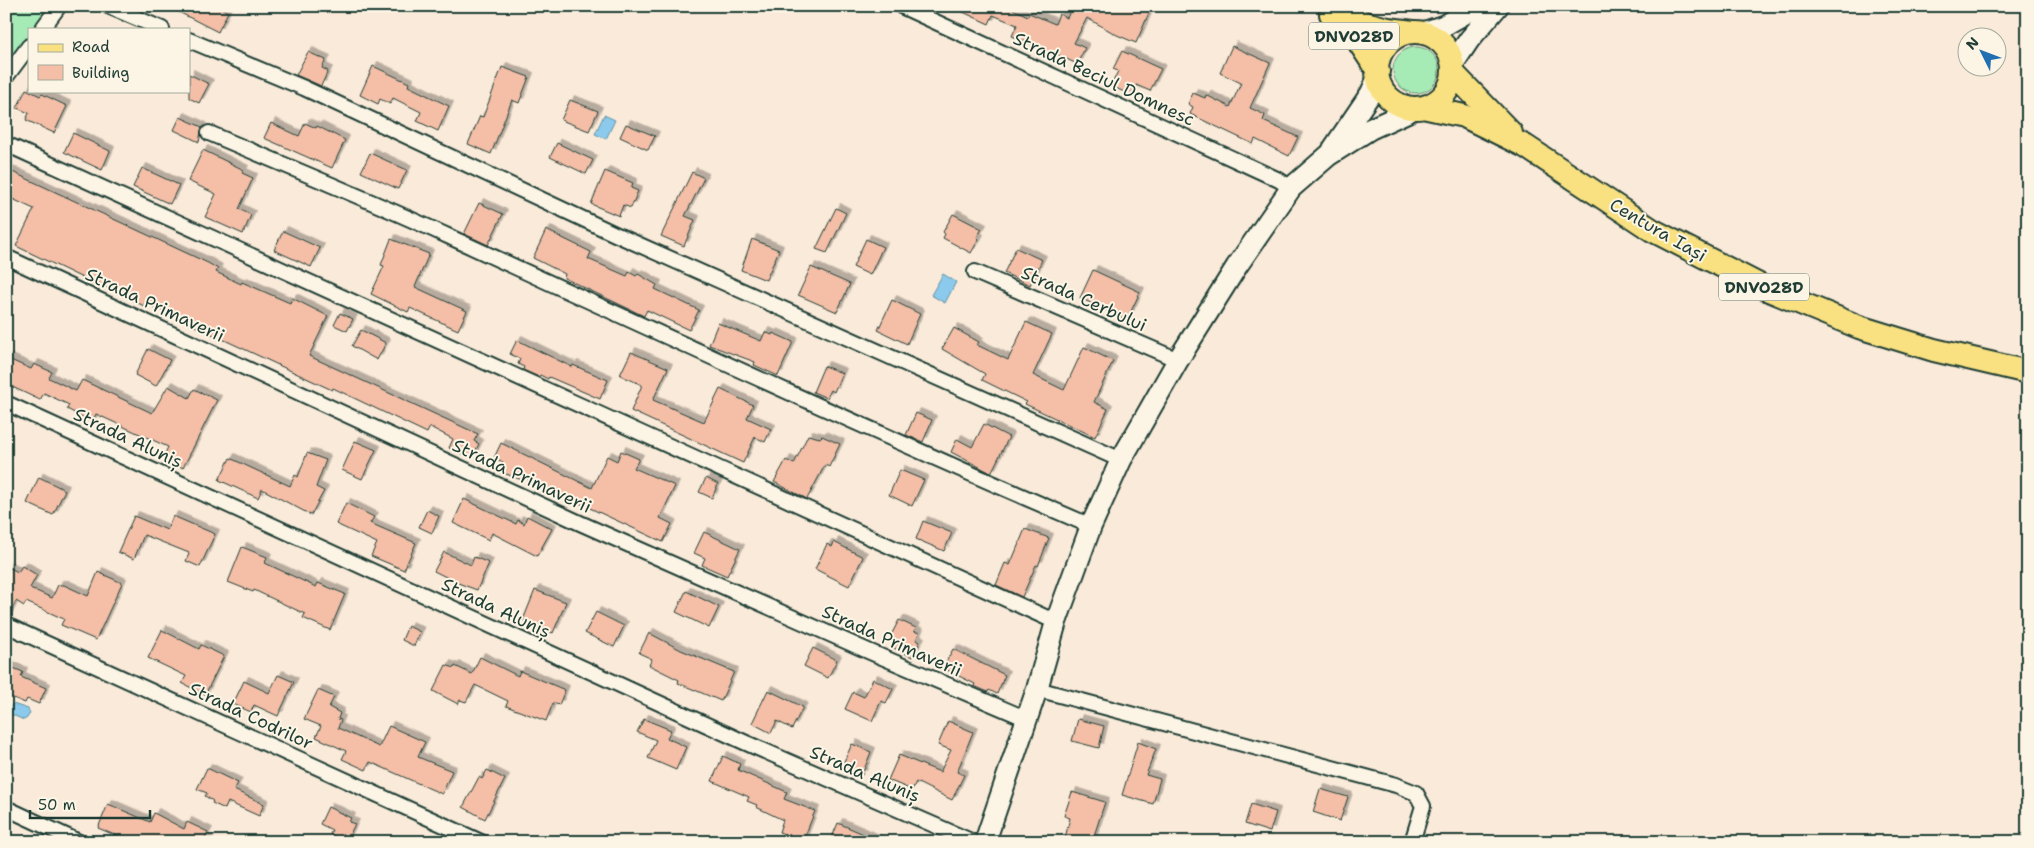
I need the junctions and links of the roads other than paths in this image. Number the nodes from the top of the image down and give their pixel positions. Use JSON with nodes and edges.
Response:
{"nodes":[{"id":1,"x":59,"y":6,"type":"edge"},
{"id":2,"x":108,"y":6,"type":"edge"},
{"id":3,"x":901,"y":6,"type":"edge"},
{"id":4,"x":1323,"y":6,"type":"edge"},
{"id":5,"x":1332,"y":6,"type":"edge"},
{"id":6,"x":1478,"y":6,"type":"edge"},
{"id":7,"x":1498,"y":6,"type":"edge"},
{"id":8,"x":43,"y":28,"type":"edge"},
{"id":9,"x":160,"y":28,"type":"edge"},
{"id":10,"x":1418,"y":32,"type":"junction"},
{"id":11,"x":190,"y":40,"type":"edge"},
{"id":12,"x":28,"y":47,"type":"edge"},
{"id":13,"x":1453,"y":68,"type":"junction"},
{"id":14,"x":1378,"y":74,"type":"junction"},
{"id":15,"x":6,"y":76,"type":"edge"},
{"id":16,"x":1420,"y":107,"type":"junction"},
{"id":17,"x":209,"y":133,"type":"dead end"},
{"id":18,"x":6,"y":144,"type":"edge"},
{"id":19,"x":1525,"y":146,"type":"junction"},
{"id":20,"x":1329,"y":155,"type":"junction"},
{"id":21,"x":1291,"y":188,"type":"junction"},
{"id":22,"x":6,"y":257,"type":"edge"},
{"id":23,"x":975,"y":272,"type":"dead end"},
{"id":24,"x":1178,"y":360,"type":"junction"},
{"id":25,"x":2028,"y":372,"type":"edge"},
{"id":26,"x":6,"y":403,"type":"edge"},
{"id":27,"x":1121,"y":460,"type":"junction"},
{"id":28,"x":1091,"y":526,"type":"junction"},
{"id":29,"x":1056,"y":622,"type":"junction"},
{"id":30,"x":6,"y":625,"type":"edge"},
{"id":31,"x":1037,"y":689,"type":"junction"},
{"id":32,"x":1027,"y":719,"type":"junction"},
{"id":33,"x":6,"y":808,"type":"edge"},
{"id":34,"x":78,"y":842,"type":"edge"},
{"id":35,"x":481,"y":842,"type":"edge"},
{"id":36,"x":973,"y":842,"type":"edge"},
{"id":37,"x":985,"y":842,"type":"edge"},
{"id":38,"x":1412,"y":842,"type":"edge"}],
"edges":[{"from":1,"to":8,"type":"street"},
{"from":2,"to":9,"type":"street"},
{"from":3,"to":21,"type":"street","name":"Strada Beciul Domnesc"},
{"from":4,"to":14,"type":"main road","number":"DNVO28D"},
{"from":5,"to":10,"type":"main road","number":"DNVO28D"},
{"from":6,"to":10,"type":"main road"},
{"from":7,"to":13,"type":"main road"},
{"from":10,"to":13,"type":"main road"},
{"from":10,"to":14,"type":"main road"},
{"from":11,"to":27,"type":"street"},
{"from":12,"to":15,"type":"street"},
{"from":13,"to":16,"type":"main road"},
{"from":13,"to":19,"type":"main road","name":"Centura Iași","number":"DNVO28D"},
{"from":14,"to":16,"type":"main road"},
{"from":14,"to":20,"type":"main road"},
{"from":16,"to":19,"type":"main road","name":"Centura Iași","number":"DNVO28D"},
{"from":16,"to":20,"type":"main road"},
{"from":17,"to":28,"type":"street"},
{"from":18,"to":29,"type":"street"},
{"from":19,"to":25,"type":"main road","name":"Centura Iași","number":"DNVO28D"},
{"from":20,"to":21,"type":"main road"},
{"from":21,"to":24,"type":"main road"},
{"from":22,"to":32,"type":"street","name":"Strada Primaverii"},
{"from":23,"to":24,"type":"street","name":"Strada Cerbului"},
{"from":24,"to":27,"type":"main road"},
{"from":26,"to":36,"type":"street","name":"Strada Aluniș"},
{"from":27,"to":28,"type":"main road"},
{"from":28,"to":29,"type":"main road"},
{"from":29,"to":31,"type":"main road"},
{"from":30,"to":35,"type":"street","name":"Strada Codrilor"},
{"from":31,"to":32,"type":"main road"},
{"from":31,"to":38,"type":"street"},
{"from":32,"to":37,"type":"main road"},
{"from":33,"to":34,"type":"street"}]}
